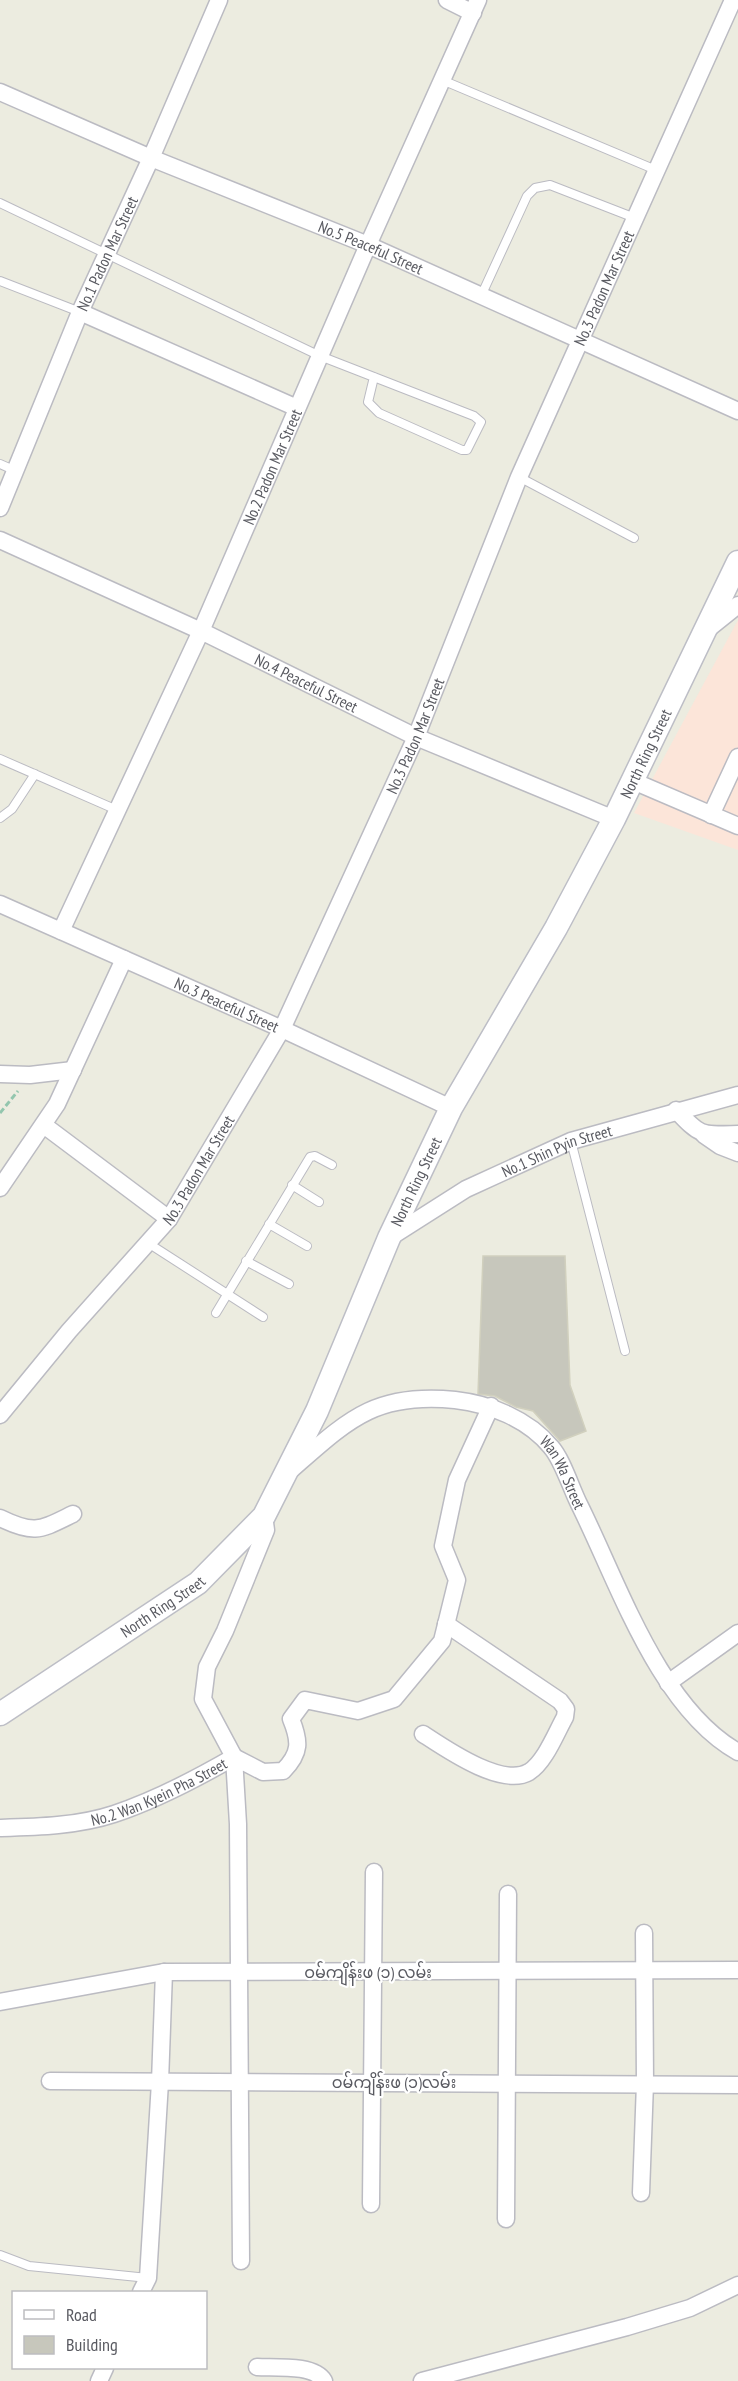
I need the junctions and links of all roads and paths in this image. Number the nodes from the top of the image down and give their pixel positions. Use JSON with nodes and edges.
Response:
{"nodes":[{"id":1,"x":219,"y":0,"type":"edge"},
{"id":2,"x":447,"y":0,"type":"edge"},
{"id":3,"x":733,"y":0,"type":"edge"},
{"id":4,"x":475,"y":6,"type":"edge"},
{"id":5,"x":442,"y":80,"type":"junction"},
{"id":6,"x":0,"y":92,"type":"edge"},
{"id":7,"x":151,"y":158,"type":"junction"},
{"id":8,"x":656,"y":170,"type":"junction"},
{"id":9,"x":0,"y":203,"type":"edge"},
{"id":10,"x":634,"y":218,"type":"junction"},
{"id":11,"x":368,"y":245,"type":"junction"},
{"id":12,"x":106,"y":254,"type":"junction"},
{"id":13,"x":0,"y":281,"type":"edge"},
{"id":14,"x":481,"y":296,"type":"junction"},
{"id":15,"x":80,"y":312,"type":"junction"},
{"id":16,"x":579,"y":340,"type":"junction"},
{"id":17,"x":320,"y":356,"type":"junction"},
{"id":18,"x":374,"y":377,"type":"junction"},
{"id":19,"x":297,"y":408,"type":"junction"},
{"id":20,"x":738,"y":411,"type":"edge"},
{"id":21,"x":0,"y":464,"type":"edge"},
{"id":22,"x":16,"y":471,"type":"junction"},
{"id":23,"x":519,"y":477,"type":"junction"},
{"id":24,"x":0,"y":508,"type":"edge"},
{"id":25,"x":634,"y":538,"type":"dead end"},
{"id":26,"x":0,"y":540,"type":"edge"},
{"id":27,"x":738,"y":562,"type":"edge"},
{"id":28,"x":738,"y":605,"type":"edge"},
{"id":29,"x":201,"y":631,"type":"junction"},
{"id":30,"x":704,"y":633,"type":"junction"},
{"id":31,"x":416,"y":736,"type":"junction"},
{"id":32,"x":738,"y":757,"type":"edge"},
{"id":33,"x":0,"y":759,"type":"edge"},
{"id":34,"x":35,"y":774,"type":"junction"},
{"id":35,"x":633,"y":781,"type":"junction"},
{"id":36,"x":117,"y":810,"type":"junction"},
{"id":37,"x":711,"y":815,"type":"junction"},
{"id":38,"x":0,"y":818,"type":"edge"},
{"id":39,"x":614,"y":819,"type":"junction"},
{"id":40,"x":738,"y":826,"type":"edge"},
{"id":41,"x":0,"y":904,"type":"edge"},
{"id":42,"x":61,"y":931,"type":"junction"},
{"id":43,"x":124,"y":959,"type":"junction"},
{"id":44,"x":282,"y":1029,"type":"junction"},
{"id":45,"x":73,"y":1070,"type":"junction"},
{"id":46,"x":0,"y":1074,"type":"edge"},
{"id":47,"x":30,"y":1075,"type":"junction"},
{"id":48,"x":738,"y":1095,"type":"edge"},
{"id":49,"x":451,"y":1108,"type":"junction"},
{"id":50,"x":676,"y":1110,"type":"junction"},
{"id":51,"x":0,"y":1113,"type":"edge"},
{"id":52,"x":45,"y":1126,"type":"junction"},
{"id":53,"x":738,"y":1134,"type":"edge"},
{"id":54,"x":705,"y":1135,"type":"junction"},
{"id":55,"x":571,"y":1141,"type":"junction"},
{"id":56,"x":738,"y":1153,"type":"edge"},
{"id":57,"x":332,"y":1165,"type":"dead end"},
{"id":58,"x":292,"y":1185,"type":"junction"},
{"id":59,"x":0,"y":1188,"type":"edge"},
{"id":60,"x":320,"y":1202,"type":"dead end"},
{"id":61,"x":169,"y":1219,"type":"junction"},
{"id":62,"x":269,"y":1224,"type":"junction"},
{"id":63,"x":389,"y":1238,"type":"junction"},
{"id":64,"x":148,"y":1243,"type":"junction"},
{"id":65,"x":307,"y":1246,"type":"dead end"},
{"id":66,"x":246,"y":1261,"type":"junction"},
{"id":67,"x":289,"y":1284,"type":"dead end"},
{"id":68,"x":226,"y":1294,"type":"junction"},
{"id":69,"x":216,"y":1313,"type":"dead end"},
{"id":70,"x":263,"y":1317,"type":"dead end"},
{"id":71,"x":625,"y":1351,"type":"dead end"},
{"id":72,"x":491,"y":1407,"type":"junction"},
{"id":73,"x":0,"y":1415,"type":"edge"},
{"id":74,"x":284,"y":1476,"type":"junction"},
{"id":75,"x":73,"y":1514,"type":"dead end"},
{"id":76,"x":264,"y":1516,"type":"junction"},
{"id":77,"x":0,"y":1518,"type":"edge"},
{"id":78,"x":446,"y":1624,"type":"junction"},
{"id":79,"x":738,"y":1633,"type":"edge"},
{"id":80,"x":668,"y":1683,"type":"junction"},
{"id":81,"x":0,"y":1714,"type":"edge"},
{"id":82,"x":423,"y":1734,"type":"dead end"},
{"id":83,"x":738,"y":1752,"type":"edge"},
{"id":84,"x":234,"y":1757,"type":"junction"},
{"id":85,"x":0,"y":1828,"type":"edge"},
{"id":86,"x":374,"y":1872,"type":"dead end"},
{"id":87,"x":508,"y":1894,"type":"dead end"},
{"id":88,"x":644,"y":1934,"type":"dead end"},
{"id":89,"x":644,"y":1970,"type":"junction"},
{"id":90,"x":738,"y":1970,"type":"edge"},
{"id":91,"x":374,"y":1971,"type":"junction"},
{"id":92,"x":508,"y":1971,"type":"junction"},
{"id":93,"x":164,"y":1972,"type":"junction"},
{"id":94,"x":240,"y":1972,"type":"junction"},
{"id":95,"x":0,"y":2002,"type":"edge"},
{"id":96,"x":50,"y":2081,"type":"dead end"},
{"id":97,"x":160,"y":2082,"type":"junction"},
{"id":98,"x":241,"y":2082,"type":"junction"},
{"id":99,"x":374,"y":2082,"type":"junction"},
{"id":100,"x":507,"y":2082,"type":"junction"},
{"id":101,"x":645,"y":2083,"type":"junction"},
{"id":102,"x":738,"y":2085,"type":"edge"},
{"id":103,"x":641,"y":2193,"type":"dead end"},
{"id":104,"x":370,"y":2205,"type":"dead end"},
{"id":105,"x":506,"y":2219,"type":"dead end"},
{"id":106,"x":0,"y":2255,"type":"edge"},
{"id":107,"x":241,"y":2261,"type":"dead end"},
{"id":108,"x":145,"y":2285,"type":"edge"},
{"id":109,"x":738,"y":2285,"type":"edge"},
{"id":110,"x":257,"y":2367,"type":"dead end"},
{"id":111,"x":324,"y":2381,"type":"edge"},
{"id":112,"x":422,"y":2381,"type":"edge"}],
"edges":[{"from":1,"to":7,"type":"street","name":"No.1 Padon Mar Street"},
{"from":2,"to":4,"type":"street"},
{"from":3,"to":8,"type":"street","name":"No.3 Padon Mar Street"},
{"from":4,"to":5,"type":"street","name":"No.2 Padon Mar Street"},
{"from":5,"to":8,"type":"lane"},
{"from":5,"to":11,"type":"street","name":"No.2 Padon Mar Street"},
{"from":6,"to":7,"type":"street","name":"No.5 Peaceful Street"},
{"from":7,"to":11,"type":"street","name":"No.5 Peaceful Street"},
{"from":7,"to":12,"type":"street","name":"No.1 Padon Mar Street"},
{"from":8,"to":10,"type":"street","name":"No.3 Padon Mar Street"},
{"from":9,"to":12,"type":"lane"},
{"from":10,"to":14,"type":"lane"},
{"from":10,"to":16,"type":"street","name":"No.3 Padon Mar Street"},
{"from":11,"to":14,"type":"street","name":"No.5 Peaceful Street"},
{"from":11,"to":17,"type":"street","name":"No.2 Padon Mar Street"},
{"from":12,"to":15,"type":"street","name":"No.1 Padon Mar Street"},
{"from":12,"to":17,"type":"lane"},
{"from":13,"to":15,"type":"lane"},
{"from":14,"to":16,"type":"street","name":"No.5 Peaceful Street"},
{"from":15,"to":19,"type":"street"},
{"from":15,"to":22,"type":"street","name":"No.1 Padon Mar Street"},
{"from":16,"to":20,"type":"street","name":"No.5 Peaceful Street"},
{"from":16,"to":23,"type":"street","name":"No.3 Padon Mar Street"},
{"from":17,"to":18,"type":"lane"},
{"from":17,"to":19,"type":"street","name":"No.2 Padon Mar Street"},
{"from":18,"to":18,"type":"lane"},
{"from":19,"to":29,"type":"street","name":"No.2 Padon Mar Street"},
{"from":21,"to":22,"type":"lane"},
{"from":22,"to":24,"type":"street","name":"No.1 Padon Mar Street"},
{"from":23,"to":25,"type":"lane"},
{"from":23,"to":31,"type":"street","name":"No.3 Padon Mar Street"},
{"from":26,"to":29,"type":"street","name":"No.4 Peaceful Street"},
{"from":27,"to":30,"type":"street","name":"North Ring Street"},
{"from":28,"to":30,"type":"street"},
{"from":29,"to":31,"type":"street","name":"No.4 Peaceful Street"},
{"from":29,"to":36,"type":"street","name":"No.2 Padon Mar Street"},
{"from":30,"to":35,"type":"street","name":"North Ring Street"},
{"from":31,"to":39,"type":"street","name":"No.4 Peaceful Street"},
{"from":31,"to":44,"type":"street","name":"No.3 Padon Mar Street"},
{"from":32,"to":37,"type":"street"},
{"from":33,"to":34,"type":"lane"},
{"from":34,"to":36,"type":"lane"},
{"from":34,"to":38,"type":"lane"},
{"from":35,"to":37,"type":"street"},
{"from":35,"to":39,"type":"street","name":"North Ring Street"},
{"from":36,"to":42,"type":"street","name":"No.2 Padon Mar Street"},
{"from":37,"to":40,"type":"street"},
{"from":39,"to":49,"type":"street","name":"North Ring Street"},
{"from":41,"to":42,"type":"street","name":"No.3 Peaceful Street"},
{"from":42,"to":43,"type":"street","name":"No.3 Peaceful Street"},
{"from":43,"to":44,"type":"street","name":"No.3 Peaceful Street"},
{"from":43,"to":45,"type":"street"},
{"from":44,"to":49,"type":"street","name":"No.3 Peaceful Street"},
{"from":44,"to":61,"type":"street","name":"No.3 Padon Mar Street"},
{"from":45,"to":47,"type":"street"},
{"from":45,"to":52,"type":"street"},
{"from":46,"to":47,"type":"street"},
{"from":47,"to":51,"type":"path"},
{"from":48,"to":50,"type":"street","name":"No.1 Shin Pyin Street"},
{"from":49,"to":63,"type":"street","name":"North Ring Street"},
{"from":50,"to":54,"type":"street"},
{"from":50,"to":55,"type":"street","name":"No.1 Shin Pyin Street"},
{"from":52,"to":59,"type":"street"},
{"from":52,"to":61,"type":"street"},
{"from":53,"to":54,"type":"street"},
{"from":54,"to":56,"type":"street"},
{"from":55,"to":63,"type":"street","name":"No.1 Shin Pyin Street"},
{"from":55,"to":71,"type":"lane"},
{"from":57,"to":58,"type":"lane"},
{"from":58,"to":60,"type":"lane"},
{"from":58,"to":62,"type":"lane"},
{"from":61,"to":64,"type":"street","name":"No.3 Padon Mar Street"},
{"from":62,"to":65,"type":"lane"},
{"from":62,"to":66,"type":"lane"},
{"from":63,"to":74,"type":"street","name":"North Ring Street"},
{"from":64,"to":68,"type":"lane"},
{"from":64,"to":73,"type":"street","name":"No.3 Padon Mar Street"},
{"from":66,"to":67,"type":"lane"},
{"from":66,"to":68,"type":"lane"},
{"from":68,"to":69,"type":"lane"},
{"from":68,"to":70,"type":"lane"},
{"from":72,"to":74,"type":"street","name":"Wan Wa Street"},
{"from":72,"to":78,"type":"street"},
{"from":72,"to":80,"type":"street","name":"Wan Wa Street"},
{"from":74,"to":76,"type":"street","name":"North Ring Street"},
{"from":75,"to":77,"type":"street"},
{"from":76,"to":81,"type":"street","name":"North Ring Street"},
{"from":76,"to":84,"type":"street","name":"No.2 Wan Kyein Pha Street"},
{"from":78,"to":82,"type":"street"},
{"from":78,"to":84,"type":"street"},
{"from":79,"to":80,"type":"street"},
{"from":80,"to":83,"type":"street","name":"Wan Wa Street"},
{"from":84,"to":85,"type":"street","name":"No.2 Wan Kyein Pha Street"},
{"from":84,"to":94,"type":"street"},
{"from":86,"to":91,"type":"street"},
{"from":87,"to":92,"type":"street"},
{"from":88,"to":89,"type":"street"},
{"from":89,"to":90,"type":"street","name":"ဝမ်ကျိန်းဖ (၁) လမ်း"},
{"from":89,"to":92,"type":"street","name":"ဝမ်ကျိန်းဖ (၁) လမ်း"},
{"from":89,"to":101,"type":"street"},
{"from":91,"to":92,"type":"street","name":"ဝမ်ကျိန်းဖ (၁) လမ်း"},
{"from":91,"to":94,"type":"street","name":"ဝမ်ကျိန်းဖ (၁) လမ်း"},
{"from":91,"to":99,"type":"street"},
{"from":92,"to":100,"type":"street"},
{"from":93,"to":94,"type":"street","name":"ဝမ်ကျိန်းဖ (၁) လမ်း"},
{"from":93,"to":95,"type":"street","name":"ဝမ်ကျိန်းဖ (၁) လမ်း"},
{"from":93,"to":97,"type":"street"},
{"from":94,"to":98,"type":"street"},
{"from":96,"to":97,"type":"street","name":"ဝမ်ကျိန်းဖ (၁)လမ်း"},
{"from":97,"to":98,"type":"street","name":"ဝမ်ကျိန်းဖ (၁)လမ်း"},
{"from":97,"to":108,"type":"street"},
{"from":98,"to":99,"type":"street","name":"ဝမ်ကျိန်းဖ (၁)လမ်း"},
{"from":98,"to":107,"type":"street"},
{"from":99,"to":100,"type":"street","name":"ဝမ်ကျိန်းဖ (၁)လမ်း"},
{"from":99,"to":104,"type":"street"},
{"from":100,"to":101,"type":"street","name":"ဝမ်ကျိန်းဖ (၁)လမ်း"},
{"from":100,"to":105,"type":"street"},
{"from":101,"to":102,"type":"street","name":"ဝမ်ကျိန်းဖ (၁)လမ်း"},
{"from":101,"to":103,"type":"street"},
{"from":106,"to":108,"type":"lane"},
{"from":109,"to":112,"type":"street"},
{"from":110,"to":111,"type":"street"}]}
